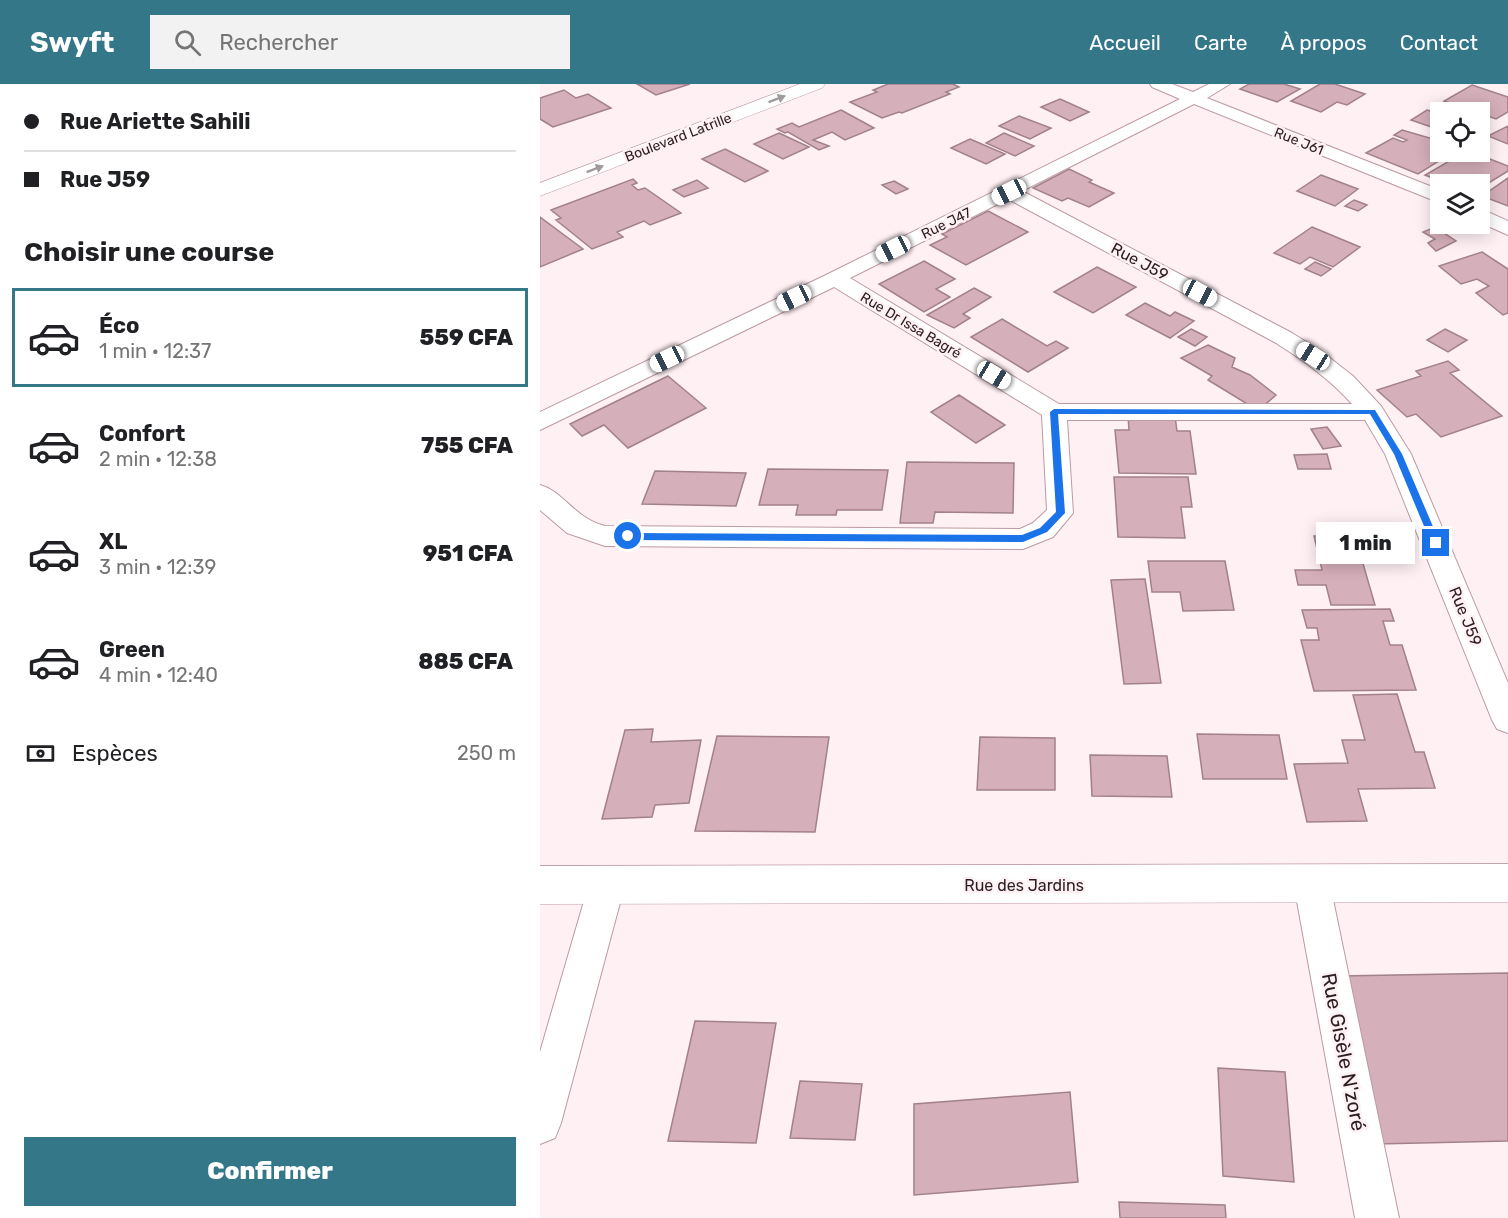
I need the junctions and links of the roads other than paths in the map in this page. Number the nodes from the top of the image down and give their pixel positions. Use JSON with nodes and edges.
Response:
{"nodes":[{"id":1,"x":772,"y":84,"type":"edge"},
{"id":2,"x":816,"y":84,"type":"edge"},
{"id":3,"x":1158,"y":84,"type":"edge"},
{"id":4,"x":1222,"y":84,"type":"edge"},
{"id":5,"x":1193,"y":98,"type":"junction"},
{"id":6,"x":540,"y":170,"type":"edge"},
{"id":7,"x":540,"y":190,"type":"edge"},
{"id":8,"x":1009,"y":192,"type":"junction"},
{"id":9,"x":1430,"y":193,"type":"edge"},
{"id":10,"x":1490,"y":220,"type":"edge"},
{"id":11,"x":1508,"y":229,"type":"edge"},
{"id":12,"x":835,"y":278,"type":"junction"},
{"id":13,"x":1054,"y":412,"type":"junction"},
{"id":14,"x":1372,"y":412,"type":"junction"},
{"id":15,"x":540,"y":422,"type":"edge"},
{"id":16,"x":540,"y":494,"type":"edge"},
{"id":17,"x":1508,"y":720,"type":"edge"},
{"id":18,"x":1508,"y":883,"type":"edge"},
{"id":19,"x":607,"y":884,"type":"junction"},
{"id":20,"x":540,"y":885,"type":"edge"},
{"id":21,"x":1312,"y":885,"type":"junction"},
{"id":22,"x":540,"y":1123,"type":"edge"},
{"id":23,"x":1377,"y":1218,"type":"edge"}],
"edges":[{"from":1,"to":6,"type":"main road","name":"Boulevard Latrille"},
{"from":7,"to":2,"type":"main road","name":"Boulevard Latrille","one_way":true},
{"from":3,"to":5,"type":"street","name":"Rue J61"},
{"from":4,"to":5,"type":"street","name":"Rue J47"},
{"from":5,"to":8,"type":"street","name":"Rue J47"},
{"from":5,"to":9,"type":"street","name":"Rue J61"},
{"from":8,"to":12,"type":"street","name":"Rue J47"},
{"from":8,"to":14,"type":"street","name":"Rue J59"},
{"from":10,"to":11,"type":"street"},
{"from":12,"to":13,"type":"street","name":"Rue Dr Issa Bagré"},
{"from":12,"to":15,"type":"street","name":"Rue J47"},
{"from":13,"to":14,"type":"street"},
{"from":13,"to":16,"type":"street"},
{"from":14,"to":17,"type":"street","name":"Rue J59"},
{"from":18,"to":21,"type":"main road","name":"Rue des Jardins"},
{"from":19,"to":20,"type":"main road","name":"Rue des Jardins"},
{"from":19,"to":21,"type":"main road","name":"Rue des Jardins"},
{"from":19,"to":22,"type":"street"},
{"from":21,"to":23,"type":"street","name":"Rue Gisèle N'zoré"}]}
